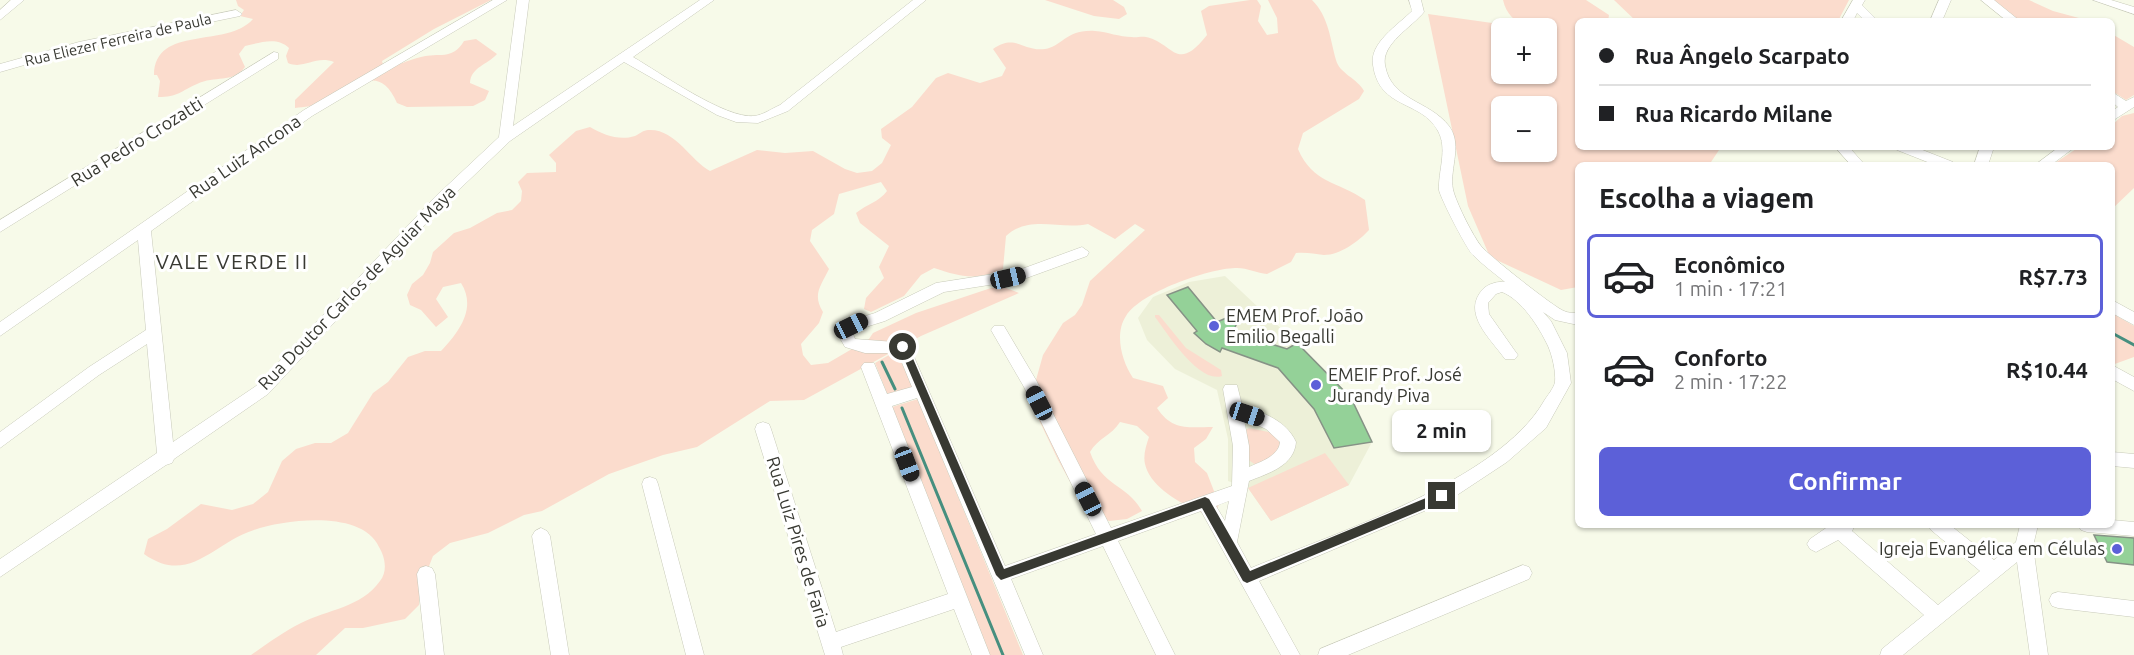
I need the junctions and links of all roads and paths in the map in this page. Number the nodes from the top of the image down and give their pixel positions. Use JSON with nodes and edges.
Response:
{"nodes":[{"id":1,"x":18,"y":0,"type":"edge"},
{"id":2,"x":501,"y":0,"type":"edge"},
{"id":3,"x":523,"y":0,"type":"edge"},
{"id":4,"x":708,"y":0,"type":"edge"},
{"id":5,"x":920,"y":0,"type":"edge"},
{"id":6,"x":1415,"y":0,"type":"edge"},
{"id":7,"x":1945,"y":0,"type":"edge"},
{"id":8,"x":1987,"y":0,"type":"edge"},
{"id":9,"x":2099,"y":0,"type":"edge"},
{"id":10,"x":1857,"y":3,"type":"edge"},
{"id":11,"x":0,"y":5,"type":"edge"},
{"id":12,"x":2134,"y":11,"type":"edge"},
{"id":13,"x":236,"y":14,"type":"dead end"},
{"id":14,"x":0,"y":16,"type":"edge"},
{"id":15,"x":1849,"y":18,"type":"edge"},
{"id":16,"x":1870,"y":18,"type":"edge"},
{"id":17,"x":1940,"y":18,"type":"edge"},
{"id":18,"x":2010,"y":18,"type":"edge"},
{"id":19,"x":274,"y":56,"type":"dead end"},
{"id":20,"x":624,"y":57,"type":"junction"},
{"id":21,"x":0,"y":68,"type":"edge"},
{"id":22,"x":2115,"y":97,"type":"edge"},
{"id":23,"x":2130,"y":104,"type":"edge"},
{"id":24,"x":2115,"y":115,"type":"edge"},
{"id":25,"x":505,"y":138,"type":"junction"},
{"id":26,"x":1845,"y":150,"type":"edge"},
{"id":27,"x":1910,"y":150,"type":"edge"},
{"id":28,"x":2064,"y":150,"type":"edge"},
{"id":29,"x":1855,"y":162,"type":"edge"},
{"id":30,"x":1940,"y":162,"type":"edge"},
{"id":31,"x":2046,"y":162,"type":"edge"},
{"id":32,"x":0,"y":226,"type":"edge"},
{"id":33,"x":144,"y":229,"type":"junction"},
{"id":34,"x":1082,"y":252,"type":"dead end"},
{"id":35,"x":2115,"y":308,"type":"edge"},
{"id":36,"x":1575,"y":318,"type":"edge"},
{"id":37,"x":2134,"y":319,"type":"edge"},
{"id":38,"x":0,"y":330,"type":"edge"},
{"id":39,"x":999,"y":330,"type":"dead end"},
{"id":40,"x":154,"y":332,"type":"junction"},
{"id":41,"x":1510,"y":355,"type":"dead end"},
{"id":42,"x":869,"y":367,"type":"dead end"},
{"id":43,"x":2115,"y":374,"type":"edge"},
{"id":44,"x":2134,"y":385,"type":"edge"},
{"id":45,"x":1231,"y":389,"type":"dead end"},
{"id":46,"x":922,"y":390,"type":"junction"},
{"id":47,"x":883,"y":402,"type":"junction"},
{"id":48,"x":1234,"y":409,"type":"junction"},
{"id":49,"x":763,"y":429,"type":"dead end"},
{"id":50,"x":0,"y":441,"type":"edge"},
{"id":51,"x":165,"y":458,"type":"junction"},
{"id":52,"x":2115,"y":459,"type":"edge"},
{"id":53,"x":2133,"y":461,"type":"edge"},
{"id":54,"x":1240,"y":483,"type":"junction"},
{"id":55,"x":651,"y":484,"type":"dead end"},
{"id":56,"x":1205,"y":502,"type":"junction"},
{"id":57,"x":2115,"y":527,"type":"edge"},
{"id":58,"x":1838,"y":528,"type":"edge"},
{"id":59,"x":1840,"y":528,"type":"edge"},
{"id":60,"x":1941,"y":528,"type":"edge"},
{"id":61,"x":2028,"y":528,"type":"edge"},
{"id":62,"x":2134,"y":529,"type":"edge"},
{"id":63,"x":541,"y":536,"type":"dead end"},
{"id":64,"x":1108,"y":537,"type":"junction"},
{"id":65,"x":1228,"y":543,"type":"junction"},
{"id":66,"x":1816,"y":544,"type":"dead end"},
{"id":67,"x":2024,"y":546,"type":"junction"},
{"id":68,"x":0,"y":569,"type":"edge"},
{"id":69,"x":1994,"y":571,"type":"junction"},
{"id":70,"x":1523,"y":573,"type":"dead end"},
{"id":71,"x":426,"y":574,"type":"dead end"},
{"id":72,"x":1001,"y":575,"type":"junction"},
{"id":73,"x":1247,"y":578,"type":"junction"},
{"id":74,"x":959,"y":599,"type":"junction"},
{"id":75,"x":2058,"y":600,"type":"dead end"},
{"id":76,"x":2134,"y":609,"type":"edge"},
{"id":77,"x":1939,"y":617,"type":"junction"},
{"id":78,"x":832,"y":649,"type":"edge"},
{"id":79,"x":435,"y":655,"type":"edge"},
{"id":80,"x":560,"y":655,"type":"edge"},
{"id":81,"x":694,"y":655,"type":"edge"},
{"id":82,"x":981,"y":655,"type":"edge"},
{"id":83,"x":1034,"y":655,"type":"edge"},
{"id":84,"x":1166,"y":655,"type":"edge"},
{"id":85,"x":1291,"y":655,"type":"edge"},
{"id":86,"x":1327,"y":655,"type":"edge"},
{"id":87,"x":1889,"y":655,"type":"edge"},
{"id":88,"x":2039,"y":655,"type":"edge"}],
"edges":[{"from":1,"to":11,"type":"street"},
{"from":1,"to":14,"type":"street"},
{"from":2,"to":33,"type":"street","name":"Rua Luiz Ancona"},
{"from":3,"to":25,"type":"street"},
{"from":4,"to":20,"type":"street","name":"Rua Doutor Carlos de Aguiar Maya"},
{"from":5,"to":20,"type":"street"},
{"from":6,"to":36,"type":"street"},
{"from":7,"to":17,"type":"street"},
{"from":8,"to":18,"type":"street"},
{"from":9,"to":12,"type":"street"},
{"from":10,"to":15,"type":"street"},
{"from":10,"to":16,"type":"street"},
{"from":13,"to":21,"type":"street","name":"Rua Eliezer Ferreira de Paula"},
{"from":19,"to":32,"type":"street","name":"Rua Pedro Crozatti"},
{"from":20,"to":25,"type":"street","name":"Rua Doutor Carlos de Aguiar Maya"},
{"from":22,"to":23,"type":"street"},
{"from":23,"to":24,"type":"street"},
{"from":25,"to":51,"type":"street","name":"Rua Doutor Carlos de Aguiar Maya"},
{"from":26,"to":29,"type":"street"},
{"from":27,"to":30,"type":"street"},
{"from":28,"to":31,"type":"street"},
{"from":33,"to":38,"type":"street","name":"Rua Luiz Ancona"},
{"from":33,"to":40,"type":"street"},
{"from":34,"to":46,"type":"street"},
{"from":35,"to":37,"type":"street"},
{"from":39,"to":64,"type":"street"},
{"from":40,"to":50,"type":"street"},
{"from":40,"to":51,"type":"street"},
{"from":41,"to":73,"type":"street"},
{"from":42,"to":47,"type":"street"},
{"from":43,"to":44,"type":"street"},
{"from":45,"to":48,"type":"street"},
{"from":46,"to":47,"type":"street"},
{"from":46,"to":72,"type":"street"},
{"from":47,"to":74,"type":"street"},
{"from":48,"to":54,"type":"street"},
{"from":48,"to":54,"type":"street"},
{"from":49,"to":78,"type":"street","name":"Rua Luiz Pires de Faria"},
{"from":51,"to":68,"type":"street","name":"Rua Doutor Carlos de Aguiar Maya"},
{"from":52,"to":53,"type":"street"},
{"from":54,"to":56,"type":"street"},
{"from":54,"to":65,"type":"street"},
{"from":55,"to":81,"type":"street"},
{"from":56,"to":64,"type":"street"},
{"from":56,"to":65,"type":"street"},
{"from":57,"to":62,"type":"street"},
{"from":58,"to":66,"type":"street"},
{"from":59,"to":77,"type":"street"},
{"from":60,"to":69,"type":"street"},
{"from":61,"to":67,"type":"street"},
{"from":63,"to":80,"type":"street"},
{"from":64,"to":72,"type":"street"},
{"from":64,"to":84,"type":"street"},
{"from":65,"to":73,"type":"street"},
{"from":67,"to":69,"type":"street"},
{"from":67,"to":88,"type":"street"},
{"from":69,"to":77,"type":"street"},
{"from":70,"to":86,"type":"street"},
{"from":71,"to":79,"type":"street"},
{"from":72,"to":83,"type":"street"},
{"from":73,"to":85,"type":"street"},
{"from":74,"to":78,"type":"street"},
{"from":74,"to":82,"type":"street"},
{"from":75,"to":76,"type":"street"},
{"from":77,"to":87,"type":"street"}]}
